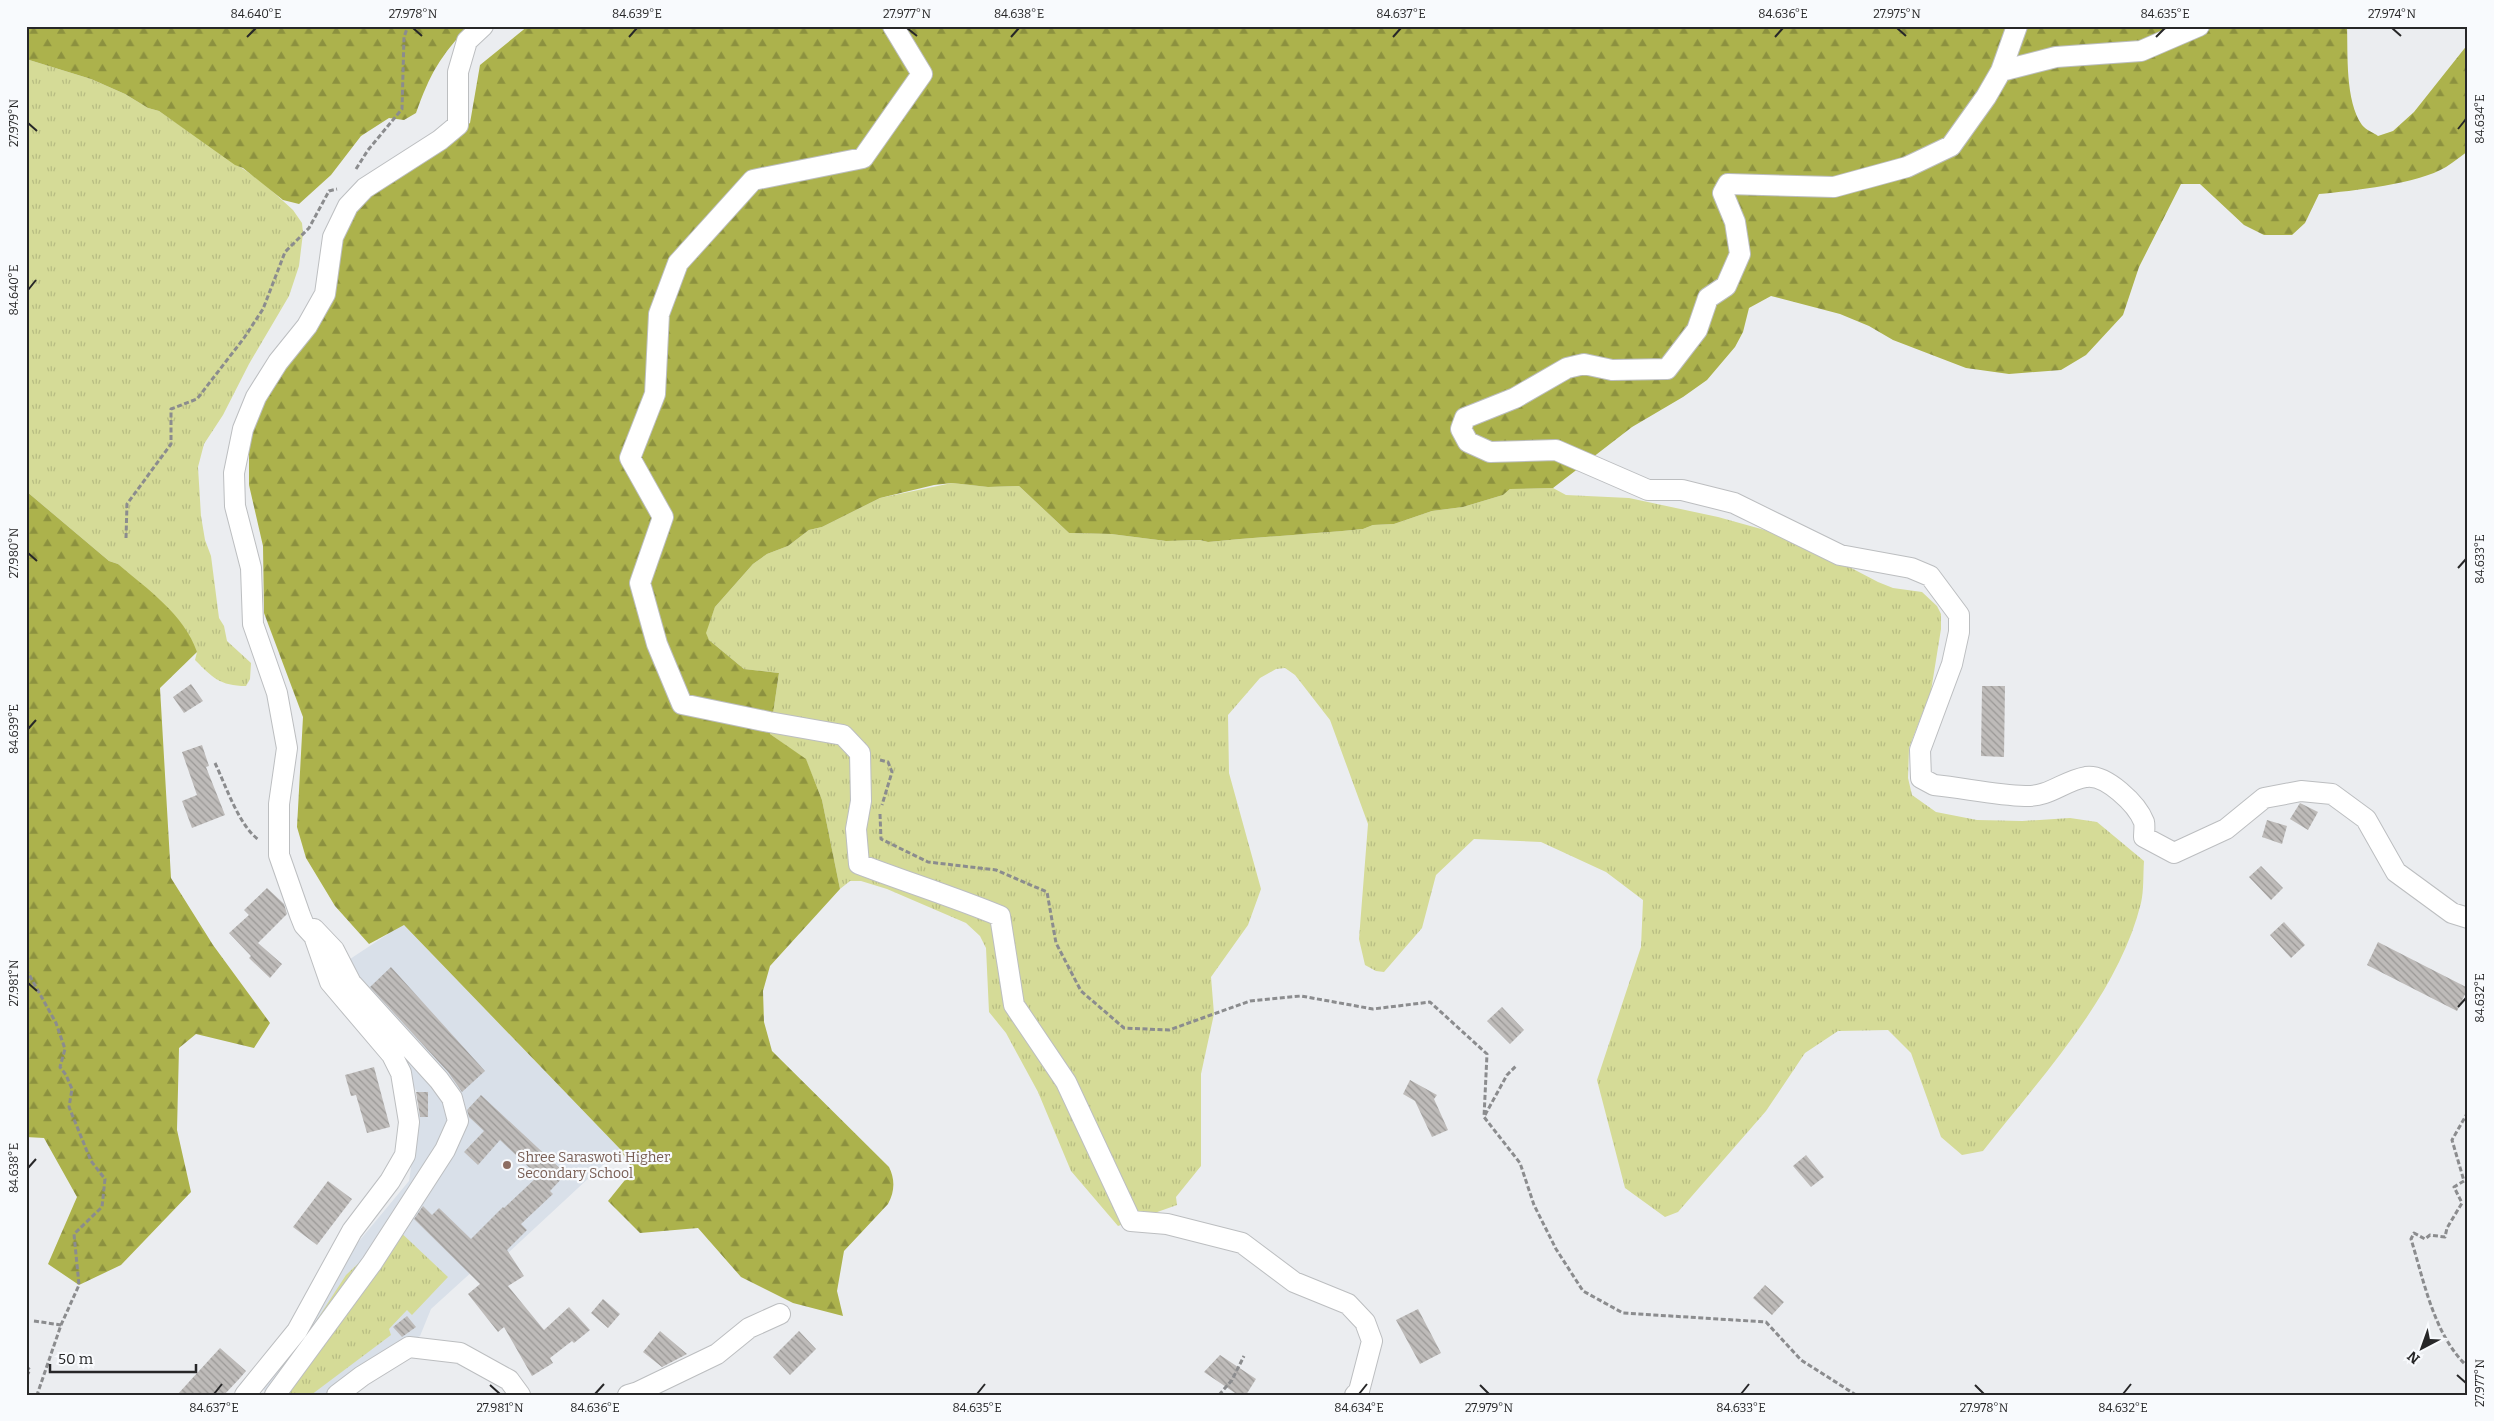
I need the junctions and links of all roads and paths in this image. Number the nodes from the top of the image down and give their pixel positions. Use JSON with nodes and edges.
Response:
{"nodes":[{"id":1,"x":408,"y":26,"type":"edge"},
{"id":2,"x":483,"y":26,"type":"edge"},
{"id":3,"x":893,"y":26,"type":"edge"},
{"id":4,"x":2017,"y":26,"type":"edge"},
{"id":5,"x":2199,"y":26,"type":"edge"},
{"id":6,"x":2001,"y":70,"type":"junction"},
{"id":7,"x":354,"y":172,"type":"dead end"},
{"id":8,"x":345,"y":186,"type":"dead end"},
{"id":9,"x":126,"y":538,"type":"dead end"},
{"id":10,"x":860,"y":753,"type":"junction"},
{"id":11,"x":215,"y":763,"type":"dead end"},
{"id":12,"x":279,"y":855,"type":"junction"},
{"id":13,"x":300,"y":915,"type":"junction"},
{"id":14,"x":2468,"y":918,"type":"edge"},
{"id":15,"x":26,"y":969,"type":"edge"},
{"id":16,"x":1516,"y":1066,"type":"dead end"},
{"id":17,"x":2468,"y":1112,"type":"edge"},
{"id":18,"x":1484,"y":1117,"type":"junction"},
{"id":19,"x":780,"y":1314,"type":"dead end"},
{"id":20,"x":34,"y":1321,"type":"dead end"},
{"id":21,"x":60,"y":1325,"type":"junction"},
{"id":22,"x":1244,"y":1356,"type":"dead end"},
{"id":23,"x":26,"y":1366,"type":"edge"},
{"id":24,"x":2468,"y":1367,"type":"edge"},
{"id":25,"x":26,"y":1377,"type":"edge"},
{"id":26,"x":37,"y":1395,"type":"edge"},
{"id":27,"x":245,"y":1395,"type":"edge"},
{"id":28,"x":275,"y":1395,"type":"edge"},
{"id":29,"x":338,"y":1395,"type":"edge"},
{"id":30,"x":520,"y":1395,"type":"edge"},
{"id":31,"x":628,"y":1395,"type":"edge"},
{"id":32,"x":1219,"y":1395,"type":"edge"},
{"id":33,"x":1355,"y":1395,"type":"edge"},
{"id":34,"x":1856,"y":1395,"type":"edge"}],
"edges":[{"from":1,"to":7,"type":"path"},
{"from":2,"to":12,"type":"street"},
{"from":3,"to":10,"type":"street"},
{"from":4,"to":6,"type":"street"},
{"from":5,"to":6,"type":"street"},
{"from":6,"to":14,"type":"street"},
{"from":8,"to":9,"type":"path"},
{"from":10,"to":18,"type":"path"},
{"from":10,"to":33,"type":"street"},
{"from":11,"to":12,"type":"path"},
{"from":12,"to":13,"type":"street"},
{"from":13,"to":27,"type":"street"},
{"from":13,"to":28,"type":"street"},
{"from":15,"to":21,"type":"path"},
{"from":16,"to":18,"type":"path"},
{"from":17,"to":24,"type":"path"},
{"from":18,"to":34,"type":"path"},
{"from":19,"to":31,"type":"street"},
{"from":20,"to":21,"type":"path"},
{"from":21,"to":26,"type":"path"},
{"from":22,"to":32,"type":"path"},
{"from":23,"to":25,"type":"path"},
{"from":29,"to":30,"type":"street"}]}
